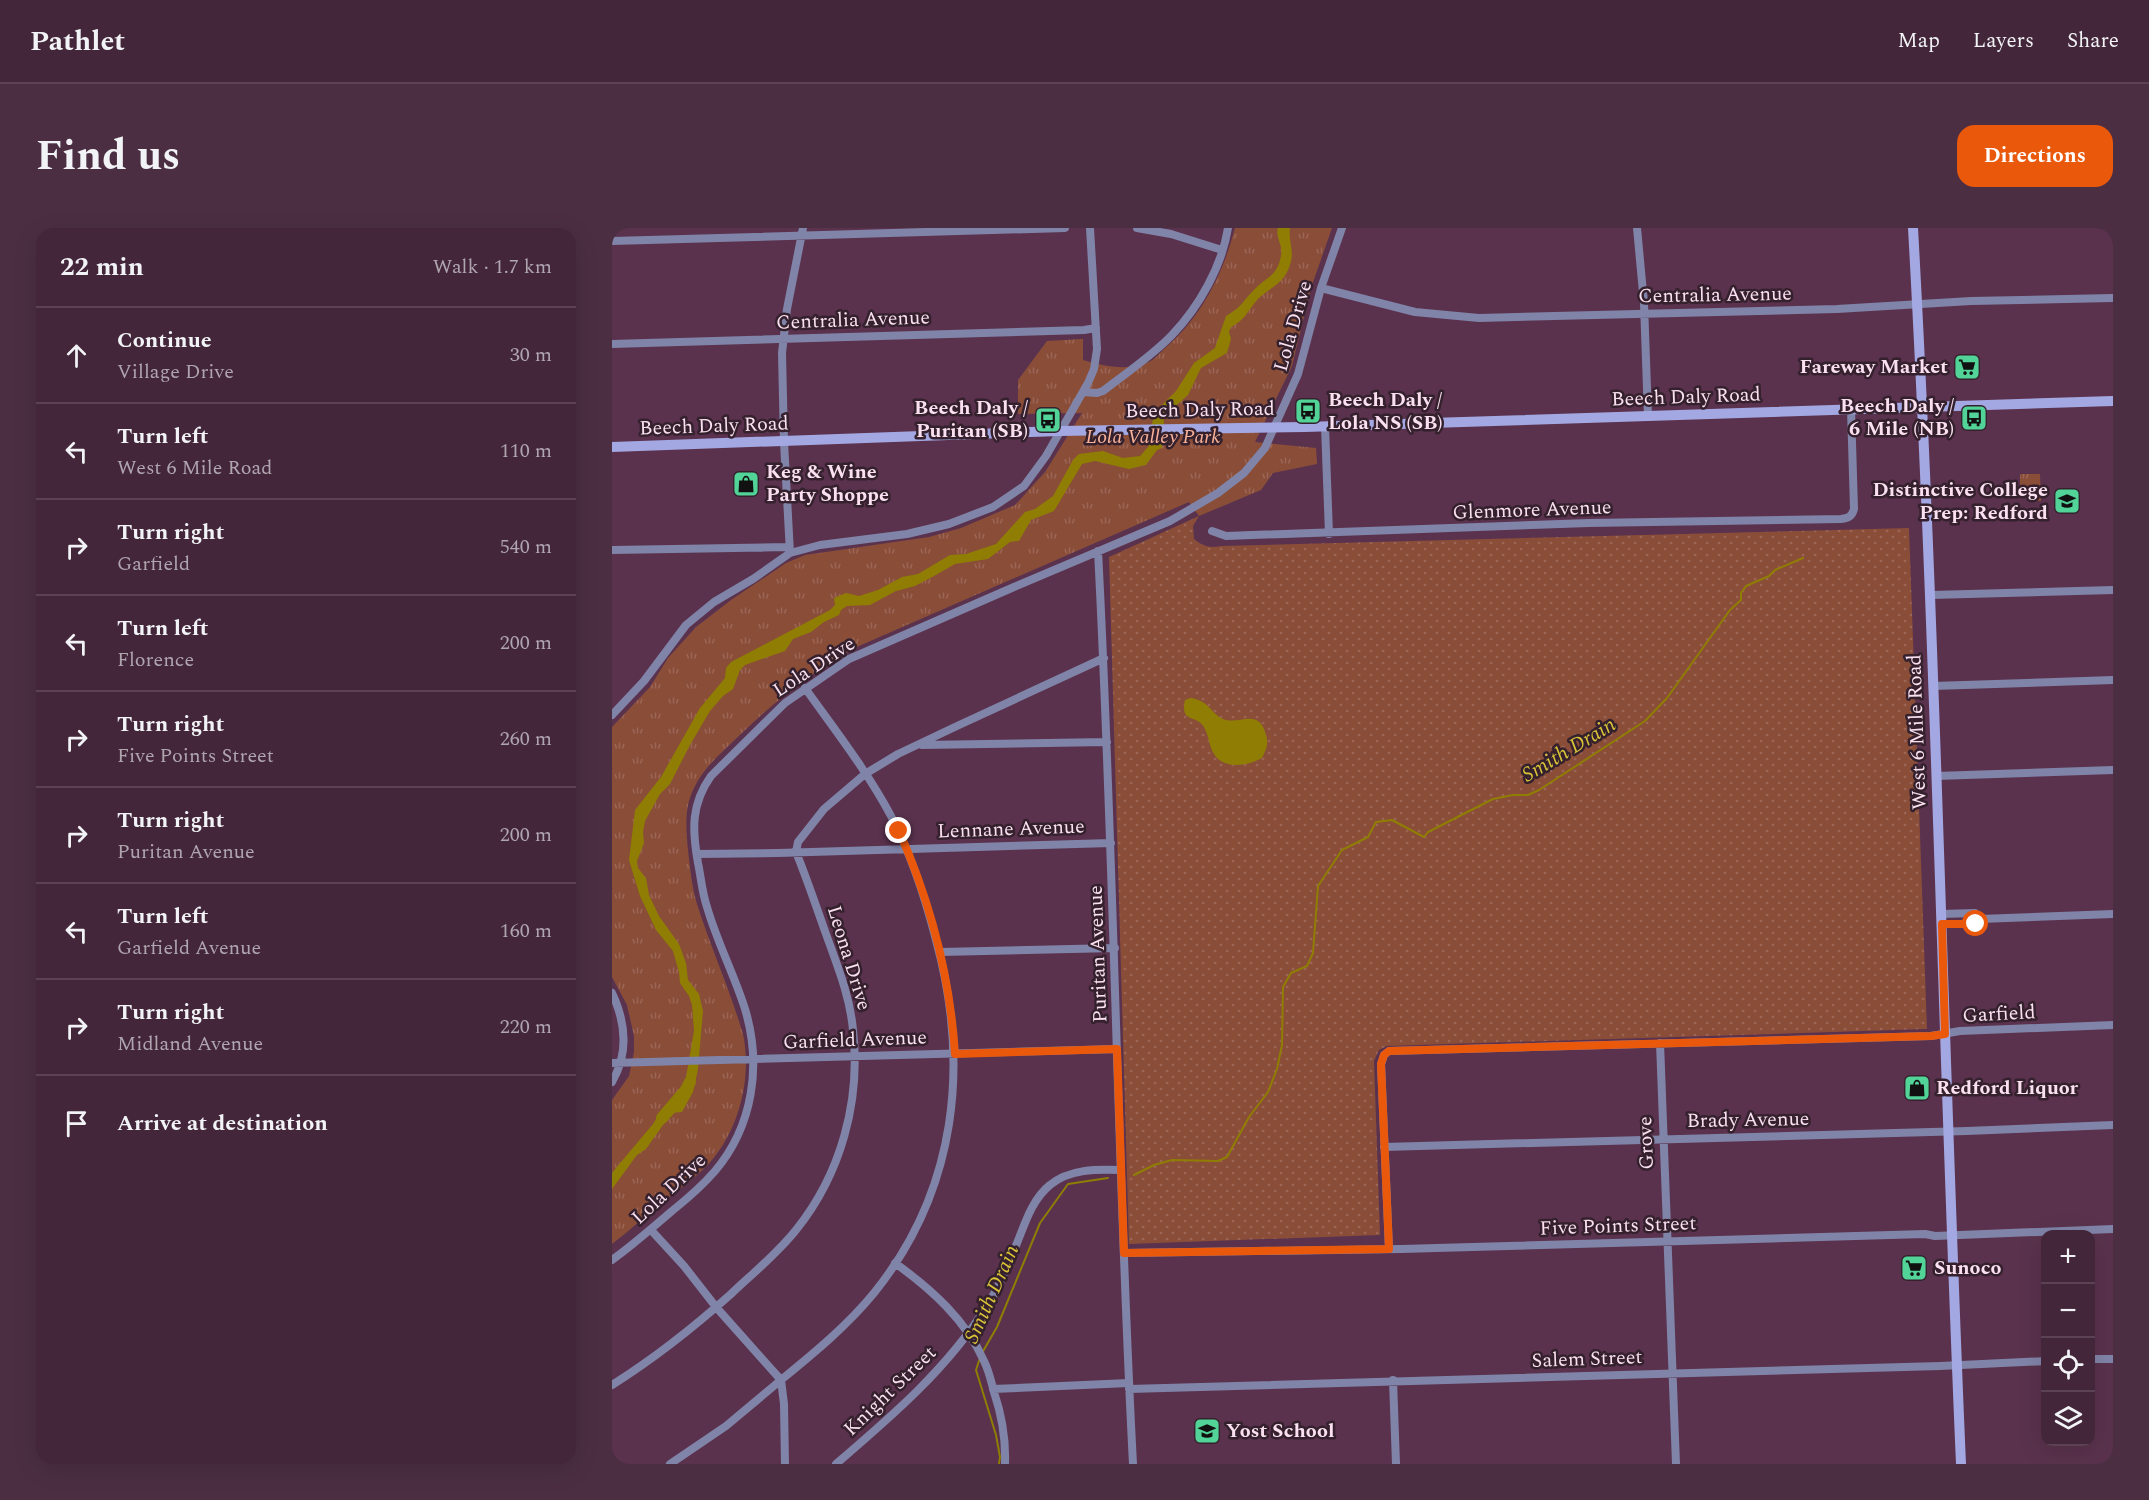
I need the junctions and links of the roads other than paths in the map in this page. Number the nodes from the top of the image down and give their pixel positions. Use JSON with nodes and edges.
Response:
{"nodes":[{"id":1,"x":1065,"y":228,"type":"edge"},
{"id":2,"x":1090,"y":228,"type":"edge"},
{"id":3,"x":1137,"y":228,"type":"edge"},
{"id":4,"x":1228,"y":228,"type":"edge"},
{"id":5,"x":1342,"y":228,"type":"edge"},
{"id":6,"x":1637,"y":228,"type":"edge"},
{"id":7,"x":1913,"y":228,"type":"edge"},
{"id":8,"x":802,"y":232,"type":"edge"},
{"id":9,"x":612,"y":242,"type":"edge"},
{"id":10,"x":1222,"y":250,"type":"junction"},
{"id":11,"x":1321,"y":288,"type":"junction"},
{"id":12,"x":2113,"y":298,"type":"edge"},
{"id":13,"x":1918,"y":304,"type":"junction"},
{"id":14,"x":1644,"y":314,"type":"junction"},
{"id":15,"x":1096,"y":328,"type":"junction"},
{"id":16,"x":784,"y":339,"type":"junction"},
{"id":17,"x":612,"y":344,"type":"edge"},
{"id":18,"x":1083,"y":392,"type":"junction"},
{"id":19,"x":2113,"y":401,"type":"edge"},
{"id":20,"x":1923,"y":406,"type":"junction"},
{"id":21,"x":1851,"y":408,"type":"junction"},
{"id":22,"x":1648,"y":417,"type":"junction"},
{"id":23,"x":1325,"y":426,"type":"junction"},
{"id":24,"x":1276,"y":427,"type":"junction"},
{"id":25,"x":1060,"y":431,"type":"junction"},
{"id":26,"x":784,"y":442,"type":"junction"},
{"id":27,"x":612,"y":447,"type":"edge"},
{"id":28,"x":1212,"y":531,"type":"dead end"},
{"id":29,"x":1329,"y":534,"type":"junction"},
{"id":30,"x":612,"y":550,"type":"edge"},
{"id":31,"x":789,"y":550,"type":"junction"},
{"id":32,"x":1098,"y":551,"type":"junction"},
{"id":33,"x":2113,"y":590,"type":"edge"},
{"id":34,"x":1931,"y":595,"type":"junction"},
{"id":35,"x":1104,"y":658,"type":"junction"},
{"id":36,"x":2113,"y":680,"type":"edge"},
{"id":37,"x":1933,"y":686,"type":"junction"},
{"id":38,"x":805,"y":688,"type":"junction"},
{"id":39,"x":612,"y":715,"type":"edge"},
{"id":40,"x":1107,"y":742,"type":"junction"},
{"id":41,"x":920,"y":745,"type":"junction"},
{"id":42,"x":2113,"y":770,"type":"edge"},
{"id":43,"x":865,"y":774,"type":"junction"},
{"id":44,"x":1936,"y":776,"type":"junction"},
{"id":45,"x":1111,"y":843,"type":"junction"},
{"id":46,"x":907,"y":849,"type":"junction"},
{"id":47,"x":796,"y":852,"type":"junction"},
{"id":48,"x":697,"y":854,"type":"junction"},
{"id":49,"x":2113,"y":914,"type":"edge"},
{"id":50,"x":1942,"y":919,"type":"junction"},
{"id":51,"x":1115,"y":948,"type":"junction"},
{"id":52,"x":940,"y":952,"type":"junction"},
{"id":53,"x":612,"y":993,"type":"edge"},
{"id":54,"x":2113,"y":1025,"type":"edge"},
{"id":55,"x":1945,"y":1034,"type":"junction"},
{"id":56,"x":1660,"y":1043,"type":"junction"},
{"id":57,"x":1117,"y":1049,"type":"junction"},
{"id":58,"x":955,"y":1054,"type":"junction"},
{"id":59,"x":855,"y":1056,"type":"junction"},
{"id":60,"x":755,"y":1059,"type":"junction"},
{"id":61,"x":612,"y":1063,"type":"edge"},
{"id":62,"x":621,"y":1063,"type":"junction"},
{"id":63,"x":612,"y":1082,"type":"edge"},
{"id":64,"x":2113,"y":1125,"type":"edge"},
{"id":65,"x":1949,"y":1131,"type":"junction"},
{"id":66,"x":1662,"y":1138,"type":"junction"},
{"id":67,"x":1384,"y":1147,"type":"junction"},
{"id":68,"x":1120,"y":1170,"type":"junction"},
{"id":69,"x":2113,"y":1229,"type":"edge"},
{"id":70,"x":651,"y":1230,"type":"junction"},
{"id":71,"x":1952,"y":1235,"type":"junction"},
{"id":72,"x":1667,"y":1241,"type":"junction"},
{"id":73,"x":1389,"y":1249,"type":"junction"},
{"id":74,"x":1124,"y":1253,"type":"junction"},
{"id":75,"x":612,"y":1260,"type":"edge"},
{"id":76,"x":895,"y":1263,"type":"junction"},
{"id":77,"x":716,"y":1307,"type":"junction"},
{"id":78,"x":968,"y":1334,"type":"junction"},
{"id":79,"x":2095,"y":1359,"type":"edge"},
{"id":80,"x":2113,"y":1359,"type":"edge"},
{"id":81,"x":2041,"y":1361,"type":"edge"},
{"id":82,"x":1957,"y":1364,"type":"junction"},
{"id":83,"x":1672,"y":1373,"type":"junction"},
{"id":84,"x":781,"y":1380,"type":"junction"},
{"id":85,"x":1393,"y":1380,"type":"junction"},
{"id":86,"x":612,"y":1385,"type":"edge"},
{"id":87,"x":1129,"y":1386,"type":"junction"},
{"id":88,"x":993,"y":1389,"type":"junction"},
{"id":89,"x":670,"y":1464,"type":"edge"},
{"id":90,"x":785,"y":1464,"type":"edge"},
{"id":91,"x":836,"y":1464,"type":"edge"},
{"id":92,"x":1005,"y":1464,"type":"edge"},
{"id":93,"x":1133,"y":1464,"type":"edge"},
{"id":94,"x":1396,"y":1464,"type":"edge"},
{"id":95,"x":1676,"y":1464,"type":"edge"},
{"id":96,"x":1961,"y":1464,"type":"edge"}],
"edges":[{"from":1,"to":8,"type":"street"},
{"from":2,"to":15,"type":"street"},
{"from":3,"to":10,"type":"street"},
{"from":4,"to":10,"type":"street"},
{"from":5,"to":11,"type":"street","name":"Lola Drive"},
{"from":6,"to":14,"type":"street"},
{"from":7,"to":13,"type":"main road","name":"West 6 Mile Road"},
{"from":8,"to":9,"type":"street"},
{"from":8,"to":16,"type":"street"},
{"from":10,"to":18,"type":"street"},
{"from":11,"to":14,"type":"street","name":"Centralia Avenue"},
{"from":11,"to":24,"type":"street","name":"Lola Drive"},
{"from":12,"to":13,"type":"street","name":"Centralia Avenue"},
{"from":13,"to":14,"type":"street","name":"Centralia Avenue"},
{"from":13,"to":20,"type":"main road","name":"West 6 Mile Road"},
{"from":14,"to":22,"type":"street"},
{"from":15,"to":16,"type":"street","name":"Centralia Avenue"},
{"from":15,"to":18,"type":"street"},
{"from":16,"to":17,"type":"street","name":"Centralia Avenue"},
{"from":16,"to":26,"type":"street"},
{"from":18,"to":25,"type":"street"},
{"from":19,"to":20,"type":"main road","name":"Beech Daly Road"},
{"from":20,"to":21,"type":"main road","name":"Beech Daly Road"},
{"from":20,"to":34,"type":"main road","name":"West 6 Mile Road"},
{"from":21,"to":22,"type":"main road","name":"Beech Daly Road"},
{"from":21,"to":29,"type":"street","name":"Glenmore Avenue"},
{"from":22,"to":23,"type":"main road","name":"Beech Daly Road"},
{"from":23,"to":24,"type":"main road","name":"Beech Daly Road"},
{"from":23,"to":29,"type":"street"},
{"from":24,"to":25,"type":"main road","name":"Beech Daly Road"},
{"from":24,"to":32,"type":"street","name":"Lola Drive"},
{"from":25,"to":26,"type":"main road","name":"Beech Daly Road"},
{"from":25,"to":31,"type":"street"},
{"from":26,"to":27,"type":"main road","name":"Beech Daly Road"},
{"from":26,"to":31,"type":"street"},
{"from":28,"to":29,"type":"street","name":"Glenmore Avenue"},
{"from":30,"to":31,"type":"street"},
{"from":31,"to":39,"type":"street"},
{"from":32,"to":35,"type":"street","name":"Puritan Avenue"},
{"from":32,"to":38,"type":"street","name":"Lola Drive"},
{"from":33,"to":34,"type":"street"},
{"from":34,"to":37,"type":"main road","name":"West 6 Mile Road"},
{"from":35,"to":40,"type":"street","name":"Puritan Avenue"},
{"from":35,"to":41,"type":"street"},
{"from":36,"to":37,"type":"street"},
{"from":37,"to":44,"type":"main road","name":"West 6 Mile Road"},
{"from":38,"to":43,"type":"street"},
{"from":38,"to":48,"type":"street","name":"Lola Drive"},
{"from":40,"to":41,"type":"street"},
{"from":40,"to":45,"type":"street","name":"Puritan Avenue"},
{"from":41,"to":43,"type":"street"},
{"from":42,"to":44,"type":"street"},
{"from":43,"to":46,"type":"street"},
{"from":43,"to":47,"type":"street"},
{"from":44,"to":50,"type":"main road","name":"West 6 Mile Road"},
{"from":45,"to":46,"type":"street","name":"Lennane Avenue"},
{"from":45,"to":51,"type":"street","name":"Puritan Avenue"},
{"from":46,"to":47,"type":"street","name":"Lennane Avenue"},
{"from":46,"to":52,"type":"street"},
{"from":47,"to":48,"type":"street","name":"Lennane Avenue"},
{"from":47,"to":59,"type":"street","name":"Leona Drive"},
{"from":48,"to":60,"type":"street","name":"Lola Drive"},
{"from":49,"to":50,"type":"street"},
{"from":50,"to":55,"type":"main road","name":"West 6 Mile Road"},
{"from":51,"to":52,"type":"street"},
{"from":51,"to":57,"type":"street","name":"Puritan Avenue"},
{"from":52,"to":58,"type":"street"},
{"from":53,"to":62,"type":"street"},
{"from":54,"to":55,"type":"street","name":"Garfield"},
{"from":55,"to":56,"type":"street","name":"Garfield"},
{"from":55,"to":65,"type":"main road","name":"West 6 Mile Road"},
{"from":56,"to":66,"type":"street","name":"Grove"},
{"from":56,"to":67,"type":"street","name":"Garfield"},
{"from":57,"to":58,"type":"street","name":"Garfield Avenue"},
{"from":57,"to":68,"type":"street","name":"Puritan Avenue"},
{"from":58,"to":59,"type":"street","name":"Garfield Avenue"},
{"from":58,"to":76,"type":"street"},
{"from":59,"to":60,"type":"street","name":"Garfield Avenue"},
{"from":59,"to":77,"type":"street","name":"Leona Drive"},
{"from":60,"to":62,"type":"street","name":"Garfield Avenue"},
{"from":60,"to":70,"type":"street","name":"Lola Drive"},
{"from":61,"to":62,"type":"street"},
{"from":62,"to":63,"type":"street"},
{"from":64,"to":65,"type":"street","name":"Brady Avenue"},
{"from":65,"to":66,"type":"street","name":"Brady Avenue"},
{"from":65,"to":71,"type":"main road","name":"West 6 Mile Road"},
{"from":66,"to":67,"type":"street","name":"Brady Avenue"},
{"from":66,"to":72,"type":"street","name":"Grove"},
{"from":67,"to":73,"type":"street"},
{"from":68,"to":74,"type":"street","name":"Puritan Avenue"},
{"from":68,"to":78,"type":"street","name":"Knight Street"},
{"from":69,"to":71,"type":"street","name":"Five Points Street"},
{"from":70,"to":75,"type":"street","name":"Lola Drive"},
{"from":70,"to":77,"type":"street"},
{"from":71,"to":72,"type":"street","name":"Five Points Street"},
{"from":71,"to":82,"type":"main road","name":"West 6 Mile Road"},
{"from":72,"to":73,"type":"street","name":"Five Points Street"},
{"from":72,"to":83,"type":"street","name":"Grove"},
{"from":73,"to":74,"type":"street","name":"Five Points Street"},
{"from":74,"to":87,"type":"street","name":"Puritan Avenue"},
{"from":76,"to":78,"type":"street"},
{"from":76,"to":84,"type":"street"},
{"from":77,"to":84,"type":"street"},
{"from":77,"to":86,"type":"street","name":"Leona Drive"},
{"from":78,"to":88,"type":"street"},
{"from":78,"to":91,"type":"street","name":"Knight Street"},
{"from":79,"to":80,"type":"street"},
{"from":81,"to":82,"type":"street","name":"Salem Street"},
{"from":82,"to":83,"type":"street","name":"Salem Street"},
{"from":82,"to":96,"type":"main road","name":"West 6 Mile Road"},
{"from":83,"to":85,"type":"street","name":"Salem Street"},
{"from":83,"to":95,"type":"street","name":"Grove"},
{"from":84,"to":89,"type":"street"},
{"from":84,"to":90,"type":"street"},
{"from":85,"to":87,"type":"street","name":"Salem Street"},
{"from":85,"to":94,"type":"street"},
{"from":87,"to":88,"type":"street","name":"Salem Street"},
{"from":87,"to":93,"type":"street","name":"Puritan Avenue"},
{"from":88,"to":92,"type":"street"}]}
